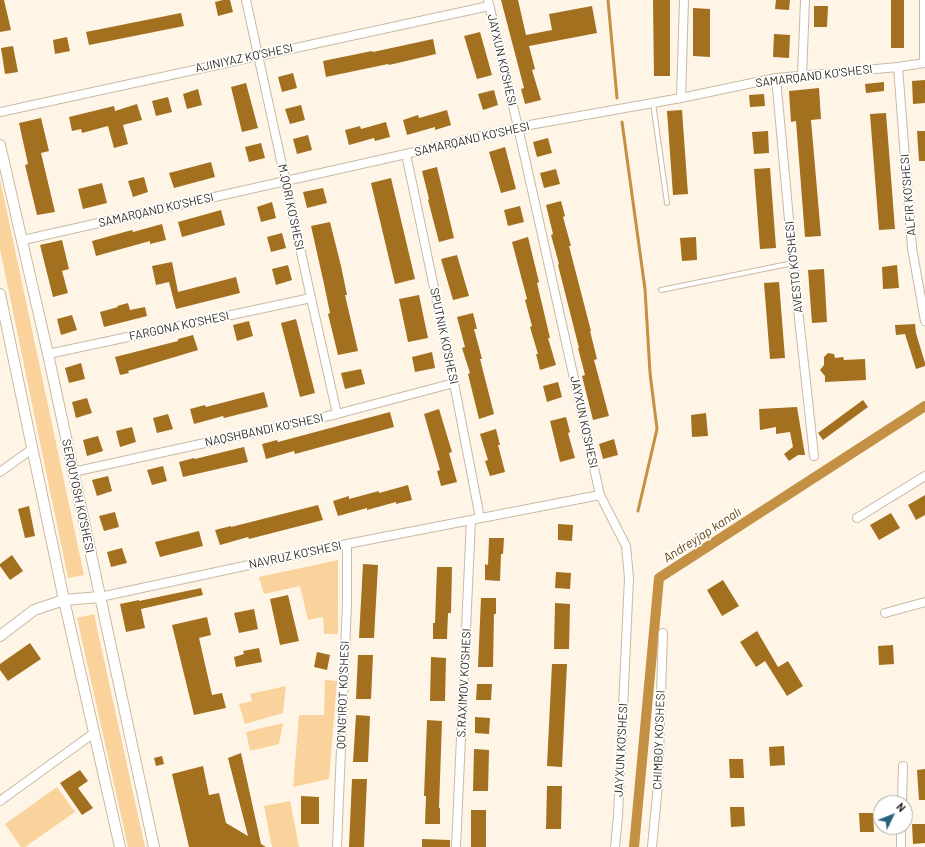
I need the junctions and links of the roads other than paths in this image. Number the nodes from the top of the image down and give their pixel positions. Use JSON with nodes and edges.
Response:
{"nodes":[{"id":1,"x":246,"y":0,"type":"edge"},
{"id":2,"x":684,"y":0,"type":"edge"},
{"id":3,"x":805,"y":0,"type":"edge"},
{"id":4,"x":924,"y":0,"type":"edge"},
{"id":5,"x":489,"y":3,"type":"edge"},
{"id":6,"x":258,"y":55,"type":"junction"},
{"id":7,"x":924,"y":63,"type":"edge"},
{"id":8,"x":898,"y":67,"type":"junction"},
{"id":9,"x":802,"y":76,"type":"junction"},
{"id":10,"x":776,"y":78,"type":"junction"},
{"id":11,"x":681,"y":98,"type":"junction"},
{"id":12,"x":653,"y":102,"type":"junction"},
{"id":13,"x":0,"y":112,"type":"edge"},
{"id":14,"x":518,"y":127,"type":"junction"},
{"id":15,"x":0,"y":145,"type":"edge"},
{"id":16,"x":406,"y":154,"type":"junction"},
{"id":17,"x":286,"y":180,"type":"junction"},
{"id":18,"x":667,"y":204,"type":"dead end"},
{"id":19,"x":22,"y":240,"type":"junction"},
{"id":20,"x":793,"y":263,"type":"junction"},
{"id":21,"x":661,"y":290,"type":"dead end"},
{"id":22,"x":0,"y":294,"type":"edge"},
{"id":23,"x":311,"y":298,"type":"junction"},
{"id":24,"x":925,"y":321,"type":"edge"},
{"id":25,"x":48,"y":354,"type":"junction"},
{"id":26,"x":454,"y":383,"type":"junction"},
{"id":27,"x":337,"y":414,"type":"junction"},
{"id":28,"x":32,"y":449,"type":"junction"},
{"id":29,"x":814,"y":456,"type":"dead end"},
{"id":30,"x":0,"y":472,"type":"edge"},
{"id":31,"x":73,"y":472,"type":"junction"},
{"id":32,"x":925,"y":476,"type":"edge"},
{"id":33,"x":600,"y":495,"type":"junction"},
{"id":34,"x":480,"y":518,"type":"junction"},
{"id":35,"x":857,"y":518,"type":"dead end"},
{"id":36,"x":471,"y":520,"type":"junction"},
{"id":37,"x":347,"y":544,"type":"junction"},
{"id":38,"x":100,"y":597,"type":"junction"},
{"id":39,"x":64,"y":600,"type":"junction"},
{"id":40,"x":925,"y":602,"type":"edge"},
{"id":41,"x":884,"y":613,"type":"dead end"},
{"id":42,"x":663,"y":633,"type":"dead end"},
{"id":43,"x":0,"y":636,"type":"edge"},
{"id":44,"x":94,"y":733,"type":"junction"},
{"id":45,"x":903,"y":766,"type":"dead end"},
{"id":46,"x":902,"y":795,"type":"edge"},
{"id":47,"x":0,"y":801,"type":"edge"},
{"id":48,"x":901,"y":835,"type":"edge"},
{"id":49,"x":120,"y":847,"type":"edge"},
{"id":50,"x":154,"y":847,"type":"edge"},
{"id":51,"x":337,"y":847,"type":"edge"},
{"id":52,"x":456,"y":847,"type":"edge"},
{"id":53,"x":615,"y":847,"type":"edge"},
{"id":54,"x":652,"y":847,"type":"edge"},
{"id":55,"x":900,"y":847,"type":"edge"}],
"edges":[{"from":1,"to":6,"type":"street","name":"M.QORI KO'SHESI"},
{"from":2,"to":11,"type":"street"},
{"from":3,"to":9,"type":"street"},
{"from":4,"to":7,"type":"street"},
{"from":5,"to":6,"type":"street","name":"AJINIYAZ KO'SHESI"},
{"from":5,"to":14,"type":"street","name":"JAYXUN KO'SHESI"},
{"from":6,"to":13,"type":"street","name":"AJINIYAZ KO'SHESI"},
{"from":6,"to":17,"type":"street","name":"M.QORI KO'SHESI"},
{"from":7,"to":8,"type":"street","name":"SAMARQAND KO'SHESI"},
{"from":8,"to":9,"type":"street","name":"SAMARQAND KO'SHESI"},
{"from":8,"to":24,"type":"street","name":"ALFIR KO'SHESI"},
{"from":9,"to":10,"type":"street","name":"SAMARQAND KO'SHESI"},
{"from":10,"to":11,"type":"street","name":"SAMARQAND KO'SHESI"},
{"from":10,"to":20,"type":"street","name":"AVESTO KO'SHESI"},
{"from":11,"to":12,"type":"street","name":"SAMARQAND KO'SHESI"},
{"from":12,"to":14,"type":"street","name":"SAMARQAND KO'SHESI"},
{"from":12,"to":18,"type":"lane"},
{"from":14,"to":16,"type":"street","name":"SAMARQAND KO'SHESI"},
{"from":14,"to":33,"type":"street","name":"JAYXUN KO'SHESI"},
{"from":15,"to":19,"type":"street","name":"SERQUYOSH KO'SHESI"},
{"from":16,"to":17,"type":"street","name":"SAMARQAND KO'SHESI"},
{"from":16,"to":26,"type":"street","name":"SPUTNIK KO'SHESI"},
{"from":17,"to":19,"type":"street","name":"SAMARQAND KO'SHESI"},
{"from":17,"to":23,"type":"street","name":"M.QORI KO'SHESI"},
{"from":19,"to":25,"type":"street","name":"SERQUYOSH KO'SHESI"},
{"from":20,"to":21,"type":"lane"},
{"from":20,"to":29,"type":"street","name":"AVESTO KO'SHESI"},
{"from":22,"to":28,"type":"street"},
{"from":23,"to":25,"type":"street","name":"FARGONA KO'SHESI"},
{"from":23,"to":27,"type":"street","name":"M.QORI KO'SHESI"},
{"from":25,"to":31,"type":"street","name":"SERQUYOSH KO'SHESI"},
{"from":26,"to":27,"type":"street","name":"NAQSHBANDI KO'SHESI"},
{"from":26,"to":34,"type":"street","name":"SPUTNIK KO'SHESI"},
{"from":27,"to":31,"type":"street","name":"NAQSHBANDI KO'SHESI"},
{"from":28,"to":30,"type":"street"},
{"from":28,"to":39,"type":"street"},
{"from":31,"to":38,"type":"street","name":"SERQUYOSH KO'SHESI"},
{"from":32,"to":35,"type":"street"},
{"from":33,"to":34,"type":"street","name":"NAVRUZ KO'SHESI"},
{"from":33,"to":53,"type":"street","name":"JAYXUN KO'SHESI"},
{"from":34,"to":36,"type":"street","name":"NAVRUZ KO'SHESI"},
{"from":36,"to":37,"type":"street","name":"NAVRUZ KO'SHESI"},
{"from":36,"to":52,"type":"street","name":"S.RAXIMOV KO'SHESI"},
{"from":37,"to":38,"type":"street","name":"NAVRUZ KO'SHESI"},
{"from":37,"to":51,"type":"street","name":"QO'NG'IROT KO'SHESI"},
{"from":38,"to":39,"type":"street","name":"NAVRUZ KO'SHESI"},
{"from":38,"to":50,"type":"street","name":"SERQUYOSH KO'SHESI"},
{"from":39,"to":43,"type":"street","name":"NAVRUZ KO'SHESI"},
{"from":39,"to":44,"type":"street"},
{"from":40,"to":41,"type":"street"},
{"from":42,"to":54,"type":"street","name":"CHIMBOY KO'SHESI"},
{"from":44,"to":47,"type":"street"},
{"from":44,"to":49,"type":"street"},
{"from":45,"to":46,"type":"street"},
{"from":48,"to":55,"type":"street"}]}
